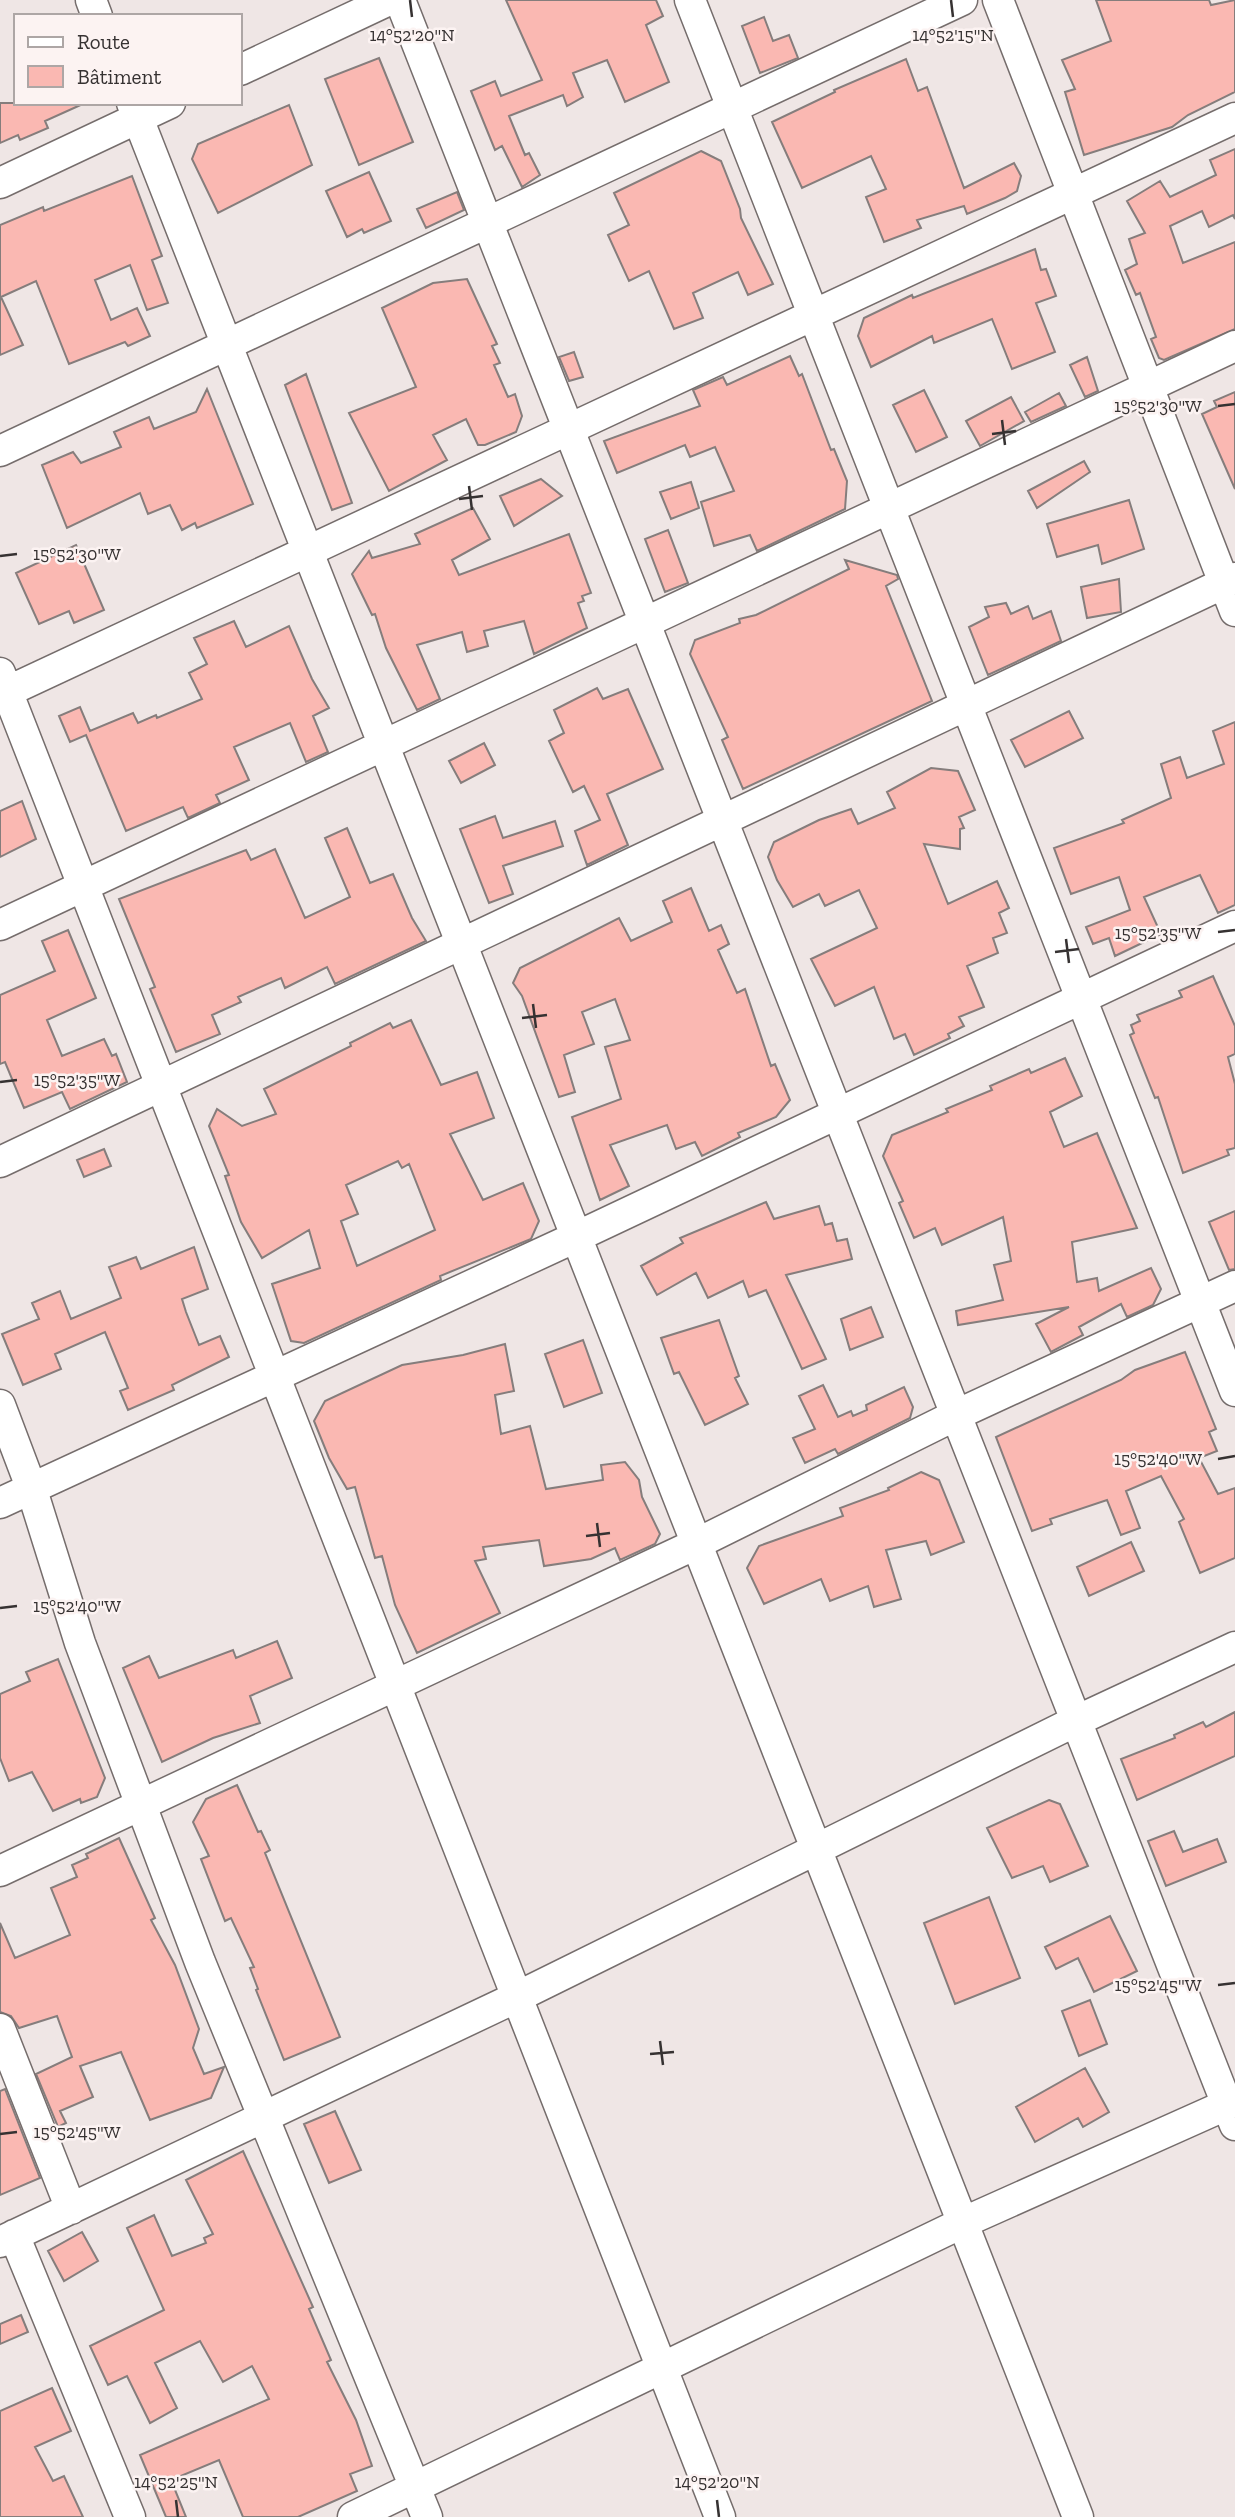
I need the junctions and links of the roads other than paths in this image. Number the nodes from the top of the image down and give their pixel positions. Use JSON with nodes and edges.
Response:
{"nodes":[{"id":1,"x":389,"y":0,"type":"edge"},
{"id":2,"x":400,"y":0,"type":"edge"},
{"id":3,"x":690,"y":0,"type":"edge"},
{"id":4,"x":962,"y":0,"type":"edge"},
{"id":5,"x":998,"y":0,"type":"edge"},
{"id":6,"x":242,"y":69,"type":"edge"},
{"id":7,"x":161,"y":105,"type":"edge"},
{"id":8,"x":733,"y":108,"type":"junction"},
{"id":9,"x":135,"y":111,"type":"edge"},
{"id":10,"x":1235,"y":118,"type":"edge"},
{"id":11,"x":0,"y":183,"type":"edge"},
{"id":12,"x":1073,"y":193,"type":"junction"},
{"id":13,"x":488,"y":222,"type":"junction"},
{"id":14,"x":814,"y":314,"type":"junction"},
{"id":15,"x":227,"y":345,"type":"junction"},
{"id":16,"x":1235,"y":346,"type":"edge"},
{"id":17,"x":1147,"y":387,"type":"junction"},
{"id":18,"x":569,"y":429,"type":"junction"},
{"id":19,"x":0,"y":452,"type":"edge"},
{"id":20,"x":889,"y":508,"type":"junction"},
{"id":21,"x":308,"y":551,"type":"junction"},
{"id":22,"x":1230,"y":581,"type":"edge"},
{"id":23,"x":1235,"y":611,"type":"edge"},
{"id":24,"x":645,"y":623,"type":"junction"},
{"id":25,"x":2,"y":687,"type":"edge"},
{"id":26,"x":966,"y":705,"type":"junction"},
{"id":27,"x":383,"y":746,"type":"junction"},
{"id":28,"x":722,"y":821,"type":"junction"},
{"id":29,"x":83,"y":886,"type":"junction"},
{"id":30,"x":0,"y":925,"type":"edge"},
{"id":31,"x":1235,"y":926,"type":"edge"},
{"id":32,"x":461,"y":944,"type":"junction"},
{"id":33,"x":1081,"y":998,"type":"junction"},
{"id":34,"x":160,"y":1086,"type":"junction"},
{"id":35,"x":837,"y":1112,"type":"junction"},
{"id":36,"x":0,"y":1162,"type":"edge"},
{"id":37,"x":576,"y":1237,"type":"junction"},
{"id":38,"x":1235,"y":1286,"type":"edge"},
{"id":39,"x":1200,"y":1301,"type":"junction"},
{"id":40,"x":275,"y":1377,"type":"junction"},
{"id":41,"x":1235,"y":1391,"type":"edge"},
{"id":42,"x":0,"y":1405,"type":"edge"},
{"id":43,"x":956,"y":1415,"type":"junction"},
{"id":44,"x":31,"y":1487,"type":"junction"},
{"id":45,"x":0,"y":1503,"type":"edge"},
{"id":46,"x":696,"y":1544,"type":"junction"},
{"id":47,"x":1235,"y":1647,"type":"edge"},
{"id":48,"x":394,"y":1684,"type":"junction"},
{"id":49,"x":1076,"y":1721,"type":"junction"},
{"id":50,"x":141,"y":1805,"type":"junction"},
{"id":51,"x":816,"y":1850,"type":"junction"},
{"id":52,"x":0,"y":1871,"type":"edge"},
{"id":53,"x":517,"y":1997,"type":"junction"},
{"id":54,"x":0,"y":2029,"type":"edge"},
{"id":55,"x":1232,"y":2110,"type":"edge"},
{"id":56,"x":263,"y":2117,"type":"junction"},
{"id":57,"x":71,"y":2209,"type":"junction"},
{"id":58,"x":962,"y":2223,"type":"junction"},
{"id":59,"x":7,"y":2238,"type":"edge"},
{"id":60,"x":662,"y":2367,"type":"junction"},
{"id":61,"x":415,"y":2487,"type":"junction"},
{"id":62,"x":130,"y":2517,"type":"edge"},
{"id":63,"x":353,"y":2517,"type":"edge"},
{"id":64,"x":427,"y":2517,"type":"edge"},
{"id":65,"x":720,"y":2517,"type":"edge"},
{"id":66,"x":1078,"y":2517,"type":"edge"}],
"edges":[{"from":1,"to":6,"type":"street"},
{"from":2,"to":13,"type":"street"},
{"from":3,"to":8,"type":"street"},
{"from":4,"to":8,"type":"street"},
{"from":5,"to":12,"type":"street"},
{"from":7,"to":9,"type":"street"},
{"from":8,"to":13,"type":"street"},
{"from":8,"to":14,"type":"street"},
{"from":9,"to":11,"type":"street"},
{"from":9,"to":15,"type":"street"},
{"from":10,"to":12,"type":"street"},
{"from":12,"to":14,"type":"street"},
{"from":12,"to":17,"type":"street"},
{"from":13,"to":15,"type":"street"},
{"from":13,"to":18,"type":"street"},
{"from":14,"to":18,"type":"street"},
{"from":14,"to":20,"type":"street"},
{"from":15,"to":19,"type":"street"},
{"from":15,"to":21,"type":"street"},
{"from":16,"to":17,"type":"street"},
{"from":17,"to":20,"type":"street"},
{"from":17,"to":22,"type":"street"},
{"from":18,"to":21,"type":"street"},
{"from":18,"to":24,"type":"street"},
{"from":20,"to":24,"type":"street"},
{"from":20,"to":26,"type":"street"},
{"from":21,"to":25,"type":"street"},
{"from":21,"to":27,"type":"street"},
{"from":22,"to":23,"type":"street"},
{"from":22,"to":26,"type":"street"},
{"from":24,"to":27,"type":"street"},
{"from":24,"to":28,"type":"street"},
{"from":25,"to":29,"type":"street"},
{"from":26,"to":28,"type":"street"},
{"from":26,"to":33,"type":"street"},
{"from":27,"to":29,"type":"street"},
{"from":27,"to":32,"type":"street"},
{"from":28,"to":32,"type":"street"},
{"from":28,"to":35,"type":"street"},
{"from":29,"to":30,"type":"street"},
{"from":29,"to":34,"type":"street"},
{"from":31,"to":33,"type":"street"},
{"from":32,"to":34,"type":"street"},
{"from":32,"to":37,"type":"street"},
{"from":33,"to":35,"type":"street"},
{"from":33,"to":39,"type":"street"},
{"from":34,"to":36,"type":"street"},
{"from":34,"to":40,"type":"street"},
{"from":35,"to":37,"type":"street"},
{"from":35,"to":43,"type":"street"},
{"from":37,"to":40,"type":"street"},
{"from":37,"to":46,"type":"street"},
{"from":38,"to":39,"type":"street"},
{"from":39,"to":41,"type":"street"},
{"from":39,"to":43,"type":"street"},
{"from":40,"to":44,"type":"street"},
{"from":40,"to":48,"type":"street"},
{"from":42,"to":44,"type":"street"},
{"from":43,"to":46,"type":"street"},
{"from":43,"to":49,"type":"street"},
{"from":44,"to":45,"type":"street"},
{"from":44,"to":50,"type":"street"},
{"from":46,"to":48,"type":"street"},
{"from":46,"to":51,"type":"street"},
{"from":47,"to":49,"type":"street"},
{"from":48,"to":50,"type":"street"},
{"from":48,"to":53,"type":"street"},
{"from":49,"to":51,"type":"street"},
{"from":49,"to":55,"type":"street"},
{"from":50,"to":52,"type":"street"},
{"from":50,"to":56,"type":"street"},
{"from":51,"to":53,"type":"street"},
{"from":51,"to":58,"type":"street"},
{"from":53,"to":56,"type":"street"},
{"from":53,"to":60,"type":"street"},
{"from":54,"to":57,"type":"street"},
{"from":55,"to":58,"type":"street"},
{"from":56,"to":57,"type":"street"},
{"from":56,"to":61,"type":"street"},
{"from":57,"to":59,"type":"street"},
{"from":58,"to":60,"type":"street"},
{"from":58,"to":66,"type":"street"},
{"from":59,"to":62,"type":"street"},
{"from":60,"to":61,"type":"street"},
{"from":60,"to":65,"type":"street"},
{"from":61,"to":63,"type":"street"},
{"from":61,"to":64,"type":"street"}]}
